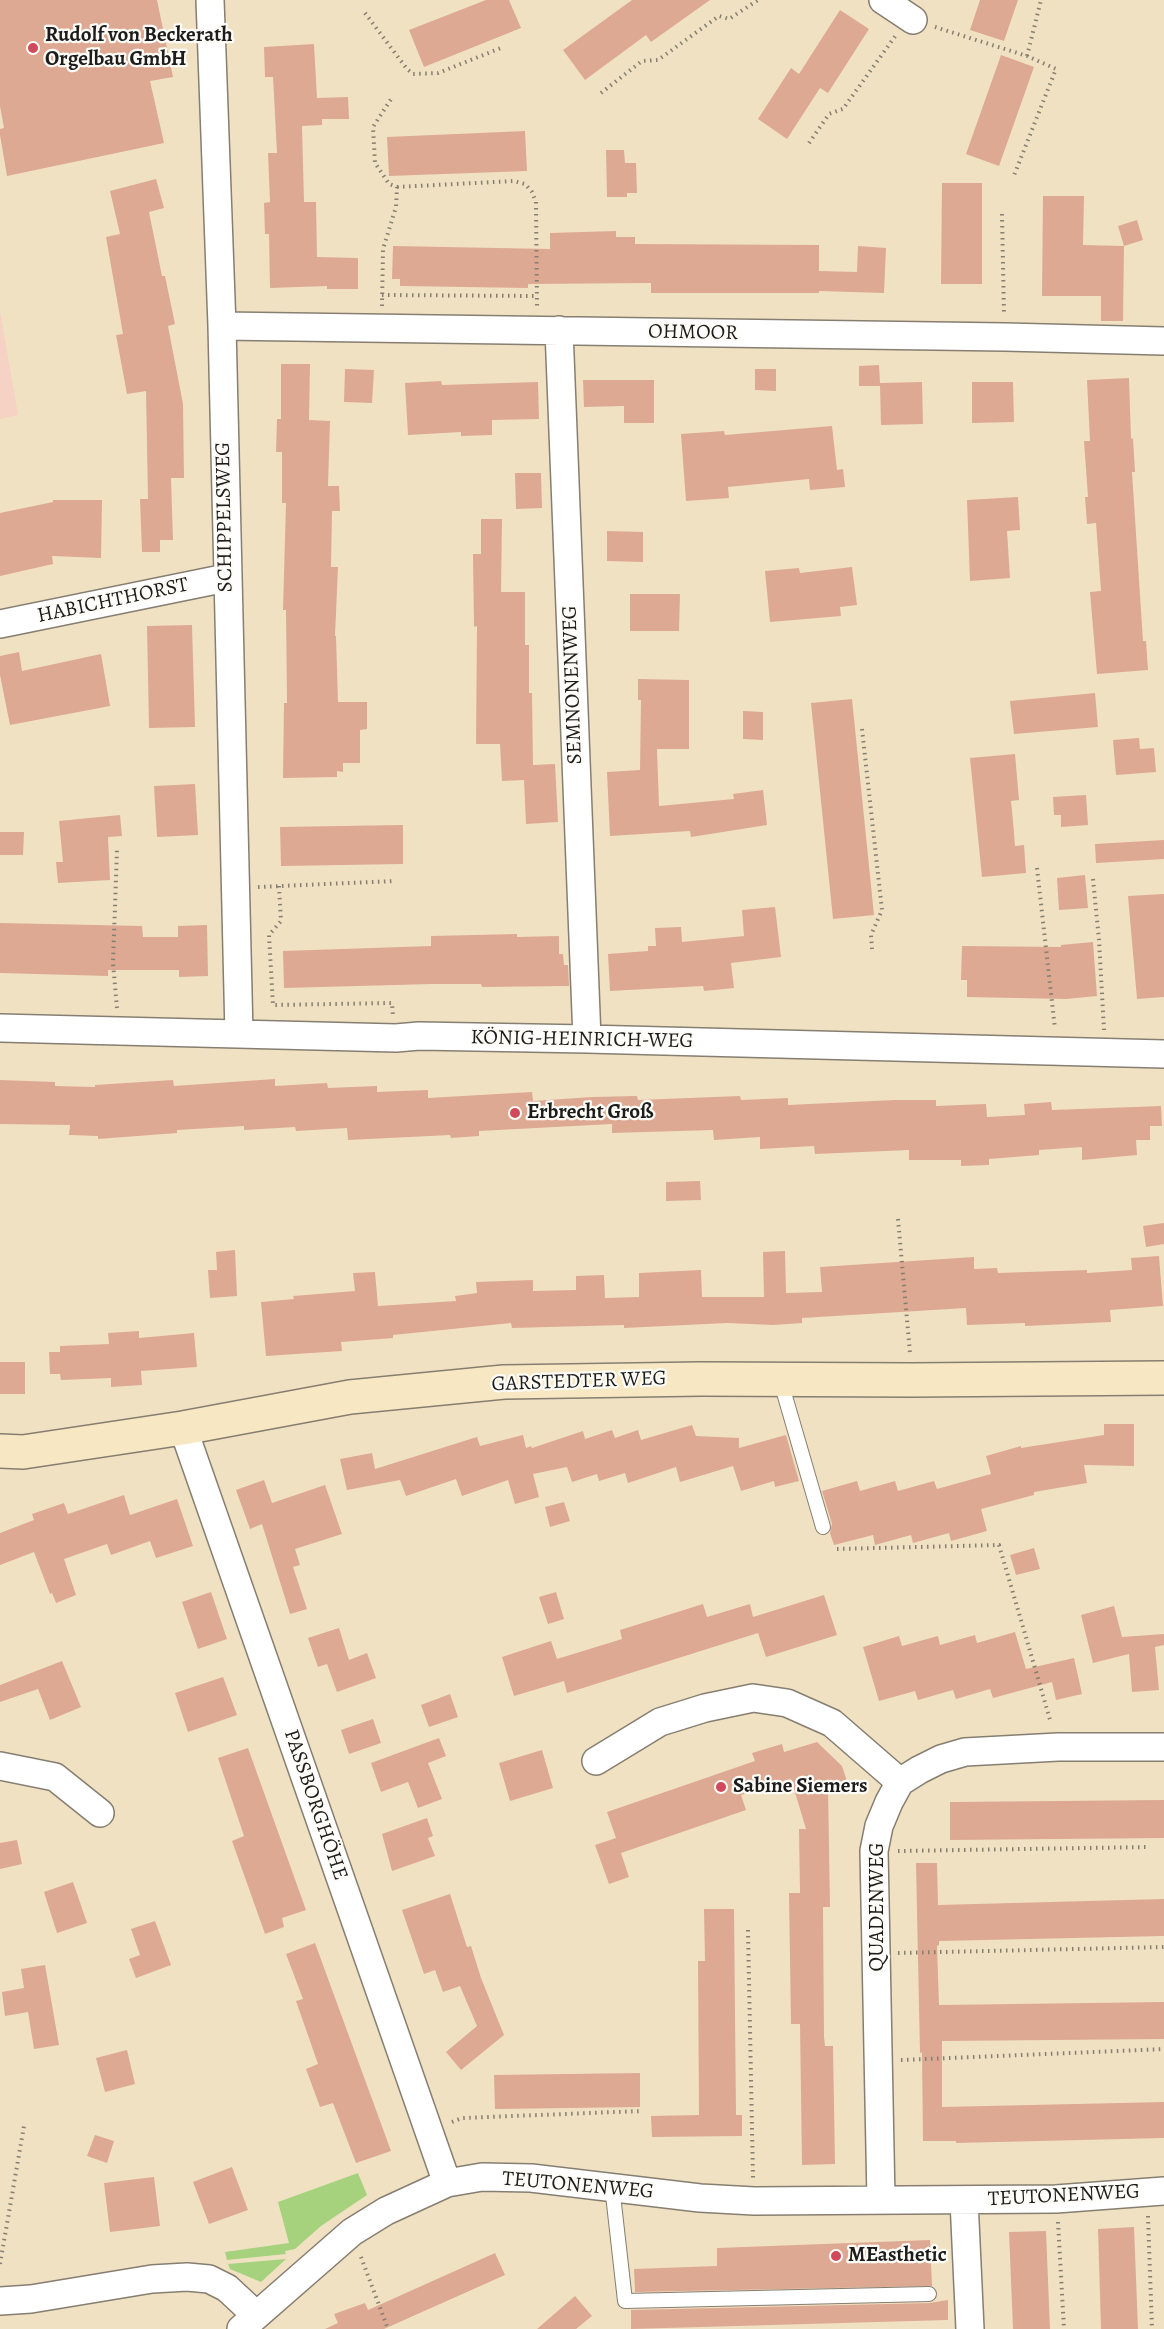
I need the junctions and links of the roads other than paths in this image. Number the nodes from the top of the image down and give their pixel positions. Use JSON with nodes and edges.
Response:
{"nodes":[{"id":1,"x":210,"y":0,"type":"edge"},
{"id":2,"x":883,"y":0,"type":"edge"},
{"id":3,"x":911,"y":19,"type":"road end"},
{"id":4,"x":222,"y":326,"type":"junction"},
{"id":5,"x":548,"y":330,"type":"junction"},
{"id":6,"x":1164,"y":341,"type":"edge"},
{"id":7,"x":226,"y":578,"type":"junction"},
{"id":8,"x":0,"y":624,"type":"edge"},
{"id":9,"x":0,"y":1028,"type":"edge"},
{"id":10,"x":238,"y":1034,"type":"junction"},
{"id":11,"x":587,"y":1039,"type":"junction"},
{"id":12,"x":1164,"y":1054,"type":"edge"},
{"id":13,"x":1164,"y":1378,"type":"edge"},
{"id":14,"x":780,"y":1379,"type":"junction"},
{"id":15,"x":183,"y":1428,"type":"junction"},
{"id":16,"x":0,"y":1451,"type":"edge"},
{"id":17,"x":823,"y":1527,"type":"dead end"},
{"id":18,"x":1164,"y":1747,"type":"edge"},
{"id":19,"x":596,"y":1761,"type":"dead end"},
{"id":20,"x":0,"y":1766,"type":"edge"},
{"id":21,"x":900,"y":1782,"type":"junction"},
{"id":22,"x":100,"y":1813,"type":"dead end"},
{"id":23,"x":447,"y":2183,"type":"junction"},
{"id":24,"x":612,"y":2186,"type":"junction"},
{"id":25,"x":1156,"y":2192,"type":"edge"},
{"id":26,"x":881,"y":2200,"type":"junction"},
{"id":27,"x":964,"y":2200,"type":"junction"},
{"id":28,"x":929,"y":2294,"type":"dead end"},
{"id":29,"x":0,"y":2301,"type":"edge"},
{"id":30,"x":248,"y":2322,"type":"edge"},
{"id":31,"x":970,"y":2329,"type":"edge"}],
"edges":[{"from":1,"to":4,"type":"street","name":"SCHIPPELSWEG"},
{"from":2,"to":3,"type":"street"},
{"from":4,"to":5,"type":"street","name":"OHMOOR"},
{"from":4,"to":7,"type":"street","name":"SCHIPPELSWEG"},
{"from":5,"to":6,"type":"street","name":"OHMOOR"},
{"from":5,"to":11,"type":"street","name":"SEMNONENWEG"},
{"from":7,"to":8,"type":"street","name":"HABICHTHORST"},
{"from":7,"to":10,"type":"street","name":"SCHIPPELSWEG"},
{"from":9,"to":10,"type":"street","name":"KÖNIG-HEINRICH-WEG"},
{"from":10,"to":11,"type":"street","name":"KÖNIG-HEINRICH-WEG"},
{"from":11,"to":12,"type":"street","name":"KÖNIG-HEINRICH-WEG"},
{"from":13,"to":14,"type":"main road","name":"GARSTEDTER WEG"},
{"from":14,"to":15,"type":"main road","name":"GARSTEDTER WEG"},
{"from":14,"to":17,"type":"lane"},
{"from":15,"to":16,"type":"main road","name":"GARSTEDTER WEG"},
{"from":15,"to":23,"type":"street","name":"PASSBORGHÖHE"},
{"from":18,"to":21,"type":"street"},
{"from":19,"to":21,"type":"street"},
{"from":20,"to":22,"type":"street"},
{"from":21,"to":26,"type":"street","name":"QUADENWEG"},
{"from":23,"to":24,"type":"street","name":"TEUTONENWEG"},
{"from":23,"to":30,"type":"street","name":"TEUTONENWEG"},
{"from":24,"to":26,"type":"street","name":"TEUTONENWEG"},
{"from":24,"to":28,"type":"lane"},
{"from":25,"to":27,"type":"street","name":"TEUTONENWEG"},
{"from":26,"to":27,"type":"street","name":"TEUTONENWEG"},
{"from":27,"to":31,"type":"street","name":"TEUTONENWEG"},
{"from":29,"to":30,"type":"street"}]}
